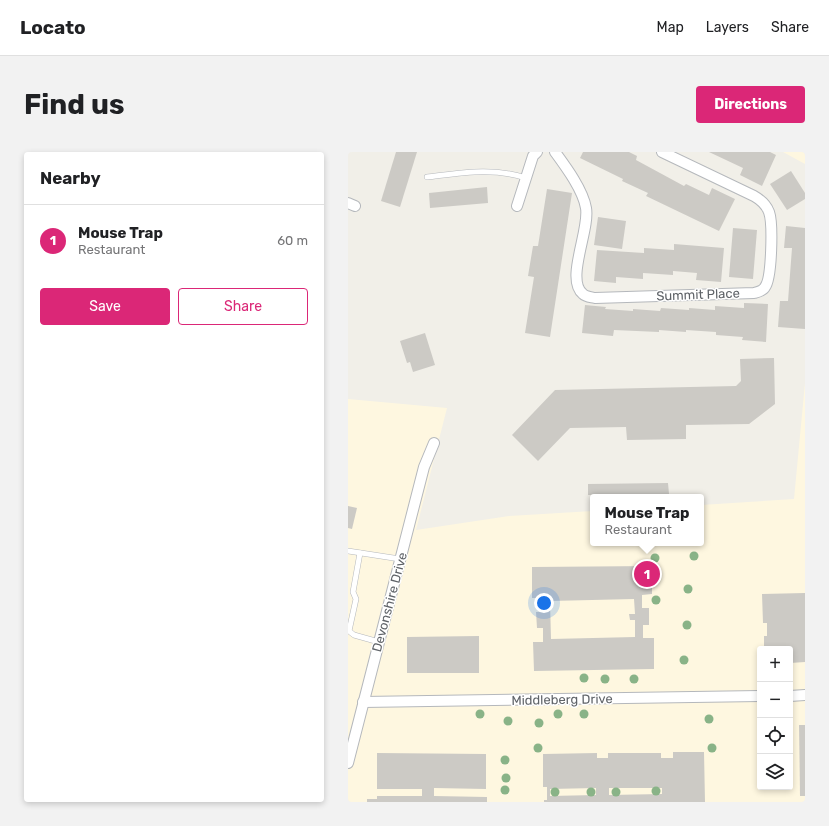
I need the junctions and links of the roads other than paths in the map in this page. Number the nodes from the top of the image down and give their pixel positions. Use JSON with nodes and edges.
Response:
{"nodes":[{"id":1,"x":555,"y":152,"type":"edge"},
{"id":2,"x":662,"y":152,"type":"edge"},
{"id":3,"x":533,"y":153,"type":"edge"},
{"id":4,"x":427,"y":177,"type":"dead end"},
{"id":5,"x":526,"y":178,"type":"junction"},
{"id":6,"x":517,"y":206,"type":"dead end"},
{"id":7,"x":434,"y":443,"type":"dead end"},
{"id":8,"x":348,"y":551,"type":"edge"},
{"id":9,"x":360,"y":553,"type":"junction"},
{"id":10,"x":400,"y":559,"type":"junction"},
{"id":11,"x":379,"y":642,"type":"junction"},
{"id":12,"x":757,"y":696,"type":"edge"},
{"id":13,"x":793,"y":696,"type":"edge"},
{"id":14,"x":805,"y":696,"type":"edge"},
{"id":15,"x":363,"y":702,"type":"junction"},
{"id":16,"x":348,"y":763,"type":"edge"}],
"edges":[{"from":1,"to":2,"type":"street","name":"Summit Place"},
{"from":3,"to":5,"type":"street"},
{"from":4,"to":5,"type":"lane"},
{"from":5,"to":6,"type":"street"},
{"from":7,"to":10,"type":"street","name":"Devonshire Drive"},
{"from":8,"to":9,"type":"lane"},
{"from":9,"to":10,"type":"lane"},
{"from":9,"to":11,"type":"lane"},
{"from":10,"to":11,"type":"street","name":"Devonshire Drive"},
{"from":11,"to":15,"type":"street","name":"Devonshire Drive"},
{"from":12,"to":15,"type":"street","name":"Middleberg Drive"},
{"from":13,"to":14,"type":"street"},
{"from":15,"to":16,"type":"street","name":"Devonshire Drive"}]}
